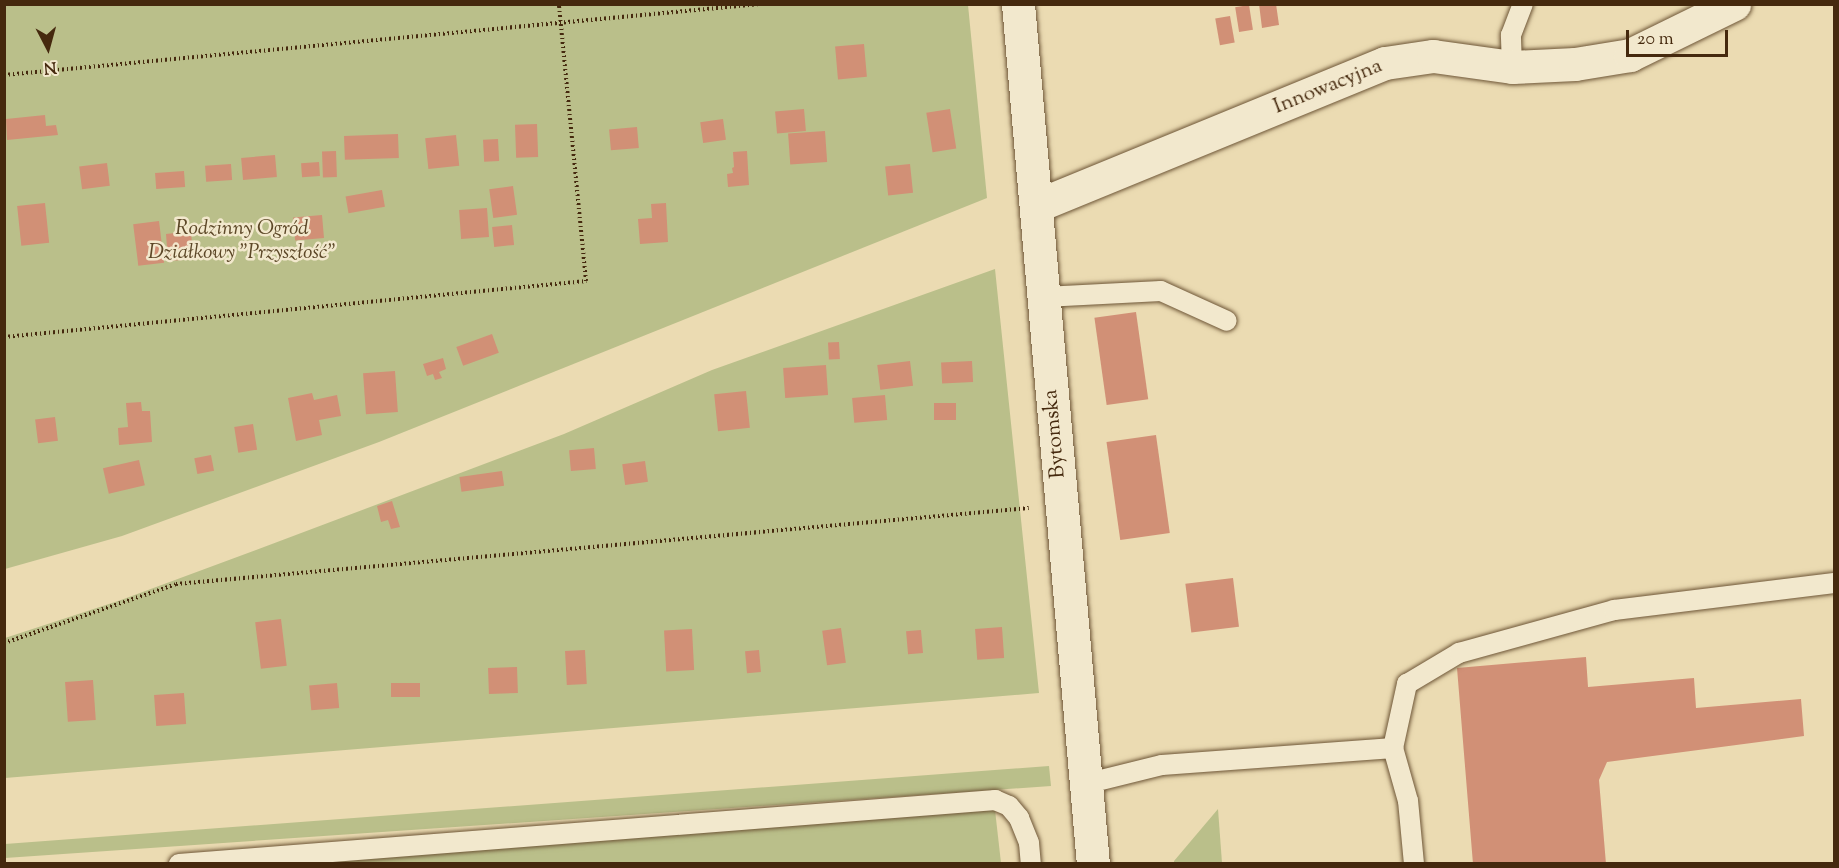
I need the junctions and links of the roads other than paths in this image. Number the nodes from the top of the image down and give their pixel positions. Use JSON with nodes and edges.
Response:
{"nodes":[{"id":1,"x":1018,"y":4,"type":"edge"},
{"id":2,"x":1523,"y":4,"type":"edge"},
{"id":3,"x":1734,"y":4,"type":"edge"},
{"id":4,"x":1512,"y":67,"type":"junction"},
{"id":5,"x":1036,"y":206,"type":"junction"},
{"id":6,"x":1044,"y":297,"type":"junction"},
{"id":7,"x":1227,"y":321,"type":"dead end"},
{"id":8,"x":1834,"y":583,"type":"edge"},
{"id":9,"x":1393,"y":748,"type":"junction"},
{"id":10,"x":1085,"y":783,"type":"junction"},
{"id":11,"x":179,"y":864,"type":"edge"},
{"id":12,"x":1031,"y":864,"type":"edge"},
{"id":13,"x":1093,"y":864,"type":"edge"},
{"id":14,"x":1414,"y":864,"type":"edge"}],
"edges":[{"from":1,"to":5,"type":"street","name":"Bytomska"},
{"from":2,"to":4,"type":"lane"},
{"from":3,"to":4,"type":"street","name":"Innowacyjna"},
{"from":4,"to":5,"type":"street","name":"Innowacyjna"},
{"from":5,"to":6,"type":"street","name":"Bytomska"},
{"from":6,"to":7,"type":"lane"},
{"from":6,"to":10,"type":"street","name":"Bytomska"},
{"from":8,"to":9,"type":"lane"},
{"from":9,"to":10,"type":"lane"},
{"from":9,"to":14,"type":"lane"},
{"from":10,"to":13,"type":"street","name":"Bytomska"},
{"from":11,"to":12,"type":"lane"}]}
